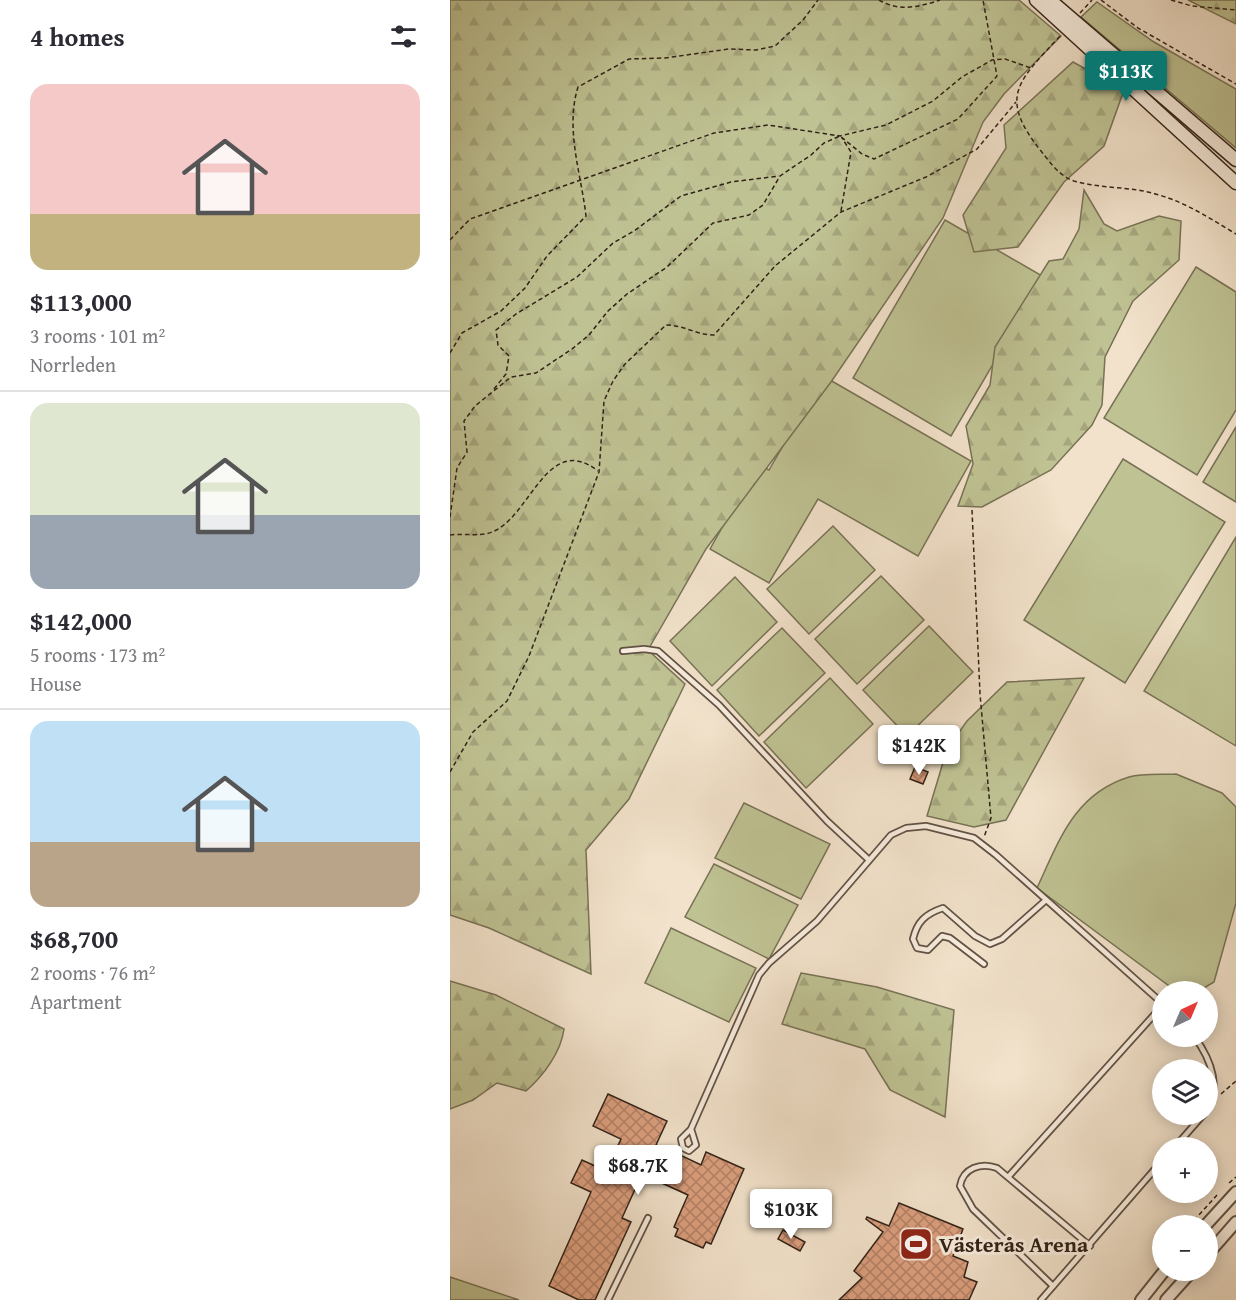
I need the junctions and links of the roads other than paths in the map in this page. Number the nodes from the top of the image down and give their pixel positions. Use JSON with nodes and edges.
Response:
{"nodes":[{"id":1,"x":1036,"y":0,"type":"edge"},
{"id":2,"x":1050,"y":0,"type":"edge"},
{"id":3,"x":1236,"y":160,"type":"edge"},
{"id":4,"x":1236,"y":183,"type":"edge"},
{"id":5,"x":623,"y":651,"type":"dead end"},
{"id":6,"x":869,"y":860,"type":"junction"},
{"id":7,"x":1046,"y":900,"type":"junction"},
{"id":8,"x":984,"y":964,"type":"dead end"},
{"id":9,"x":1152,"y":995,"type":"edge"},
{"id":10,"x":1152,"y":1015,"type":"edge"},
{"id":11,"x":1194,"y":1125,"type":"edge"},
{"id":12,"x":691,"y":1129,"type":"junction"},
{"id":13,"x":1184,"y":1137,"type":"edge"},
{"id":14,"x":1152,"y":1173,"type":"edge"},
{"id":15,"x":1009,"y":1176,"type":"junction"},
{"id":16,"x":1232,"y":1188,"type":"edge"},
{"id":17,"x":1213,"y":1215,"type":"edge"},
{"id":18,"x":648,"y":1218,"type":"dead end"},
{"id":19,"x":1236,"y":1222,"type":"edge"},
{"id":20,"x":1218,"y":1243,"type":"edge"},
{"id":21,"x":1090,"y":1246,"type":"junction"},
{"id":22,"x":1156,"y":1281,"type":"edge"},
{"id":23,"x":1183,"y":1281,"type":"edge"},
{"id":24,"x":1053,"y":1286,"type":"junction"},
{"id":25,"x":608,"y":1300,"type":"edge"},
{"id":26,"x":1041,"y":1300,"type":"edge"},
{"id":27,"x":1141,"y":1300,"type":"edge"},
{"id":28,"x":1167,"y":1300,"type":"edge"}],
"edges":[{"from":1,"to":4,"type":"main road"},
{"from":2,"to":3,"type":"main road"},
{"from":5,"to":6,"type":"lane"},
{"from":6,"to":7,"type":"lane"},
{"from":6,"to":12,"type":"lane"},
{"from":7,"to":8,"type":"lane"},
{"from":7,"to":9,"type":"lane"},
{"from":10,"to":15,"type":"lane"},
{"from":11,"to":13,"type":"lane"},
{"from":12,"to":12,"type":"lane"},
{"from":14,"to":21,"type":"lane"},
{"from":15,"to":21,"type":"lane"},
{"from":15,"to":24,"type":"lane"},
{"from":16,"to":17,"type":"street"},
{"from":18,"to":25,"type":"lane"},
{"from":19,"to":20,"type":"street"},
{"from":21,"to":24,"type":"lane"},
{"from":22,"to":27,"type":"street"},
{"from":23,"to":28,"type":"street"},
{"from":24,"to":26,"type":"lane"}]}
